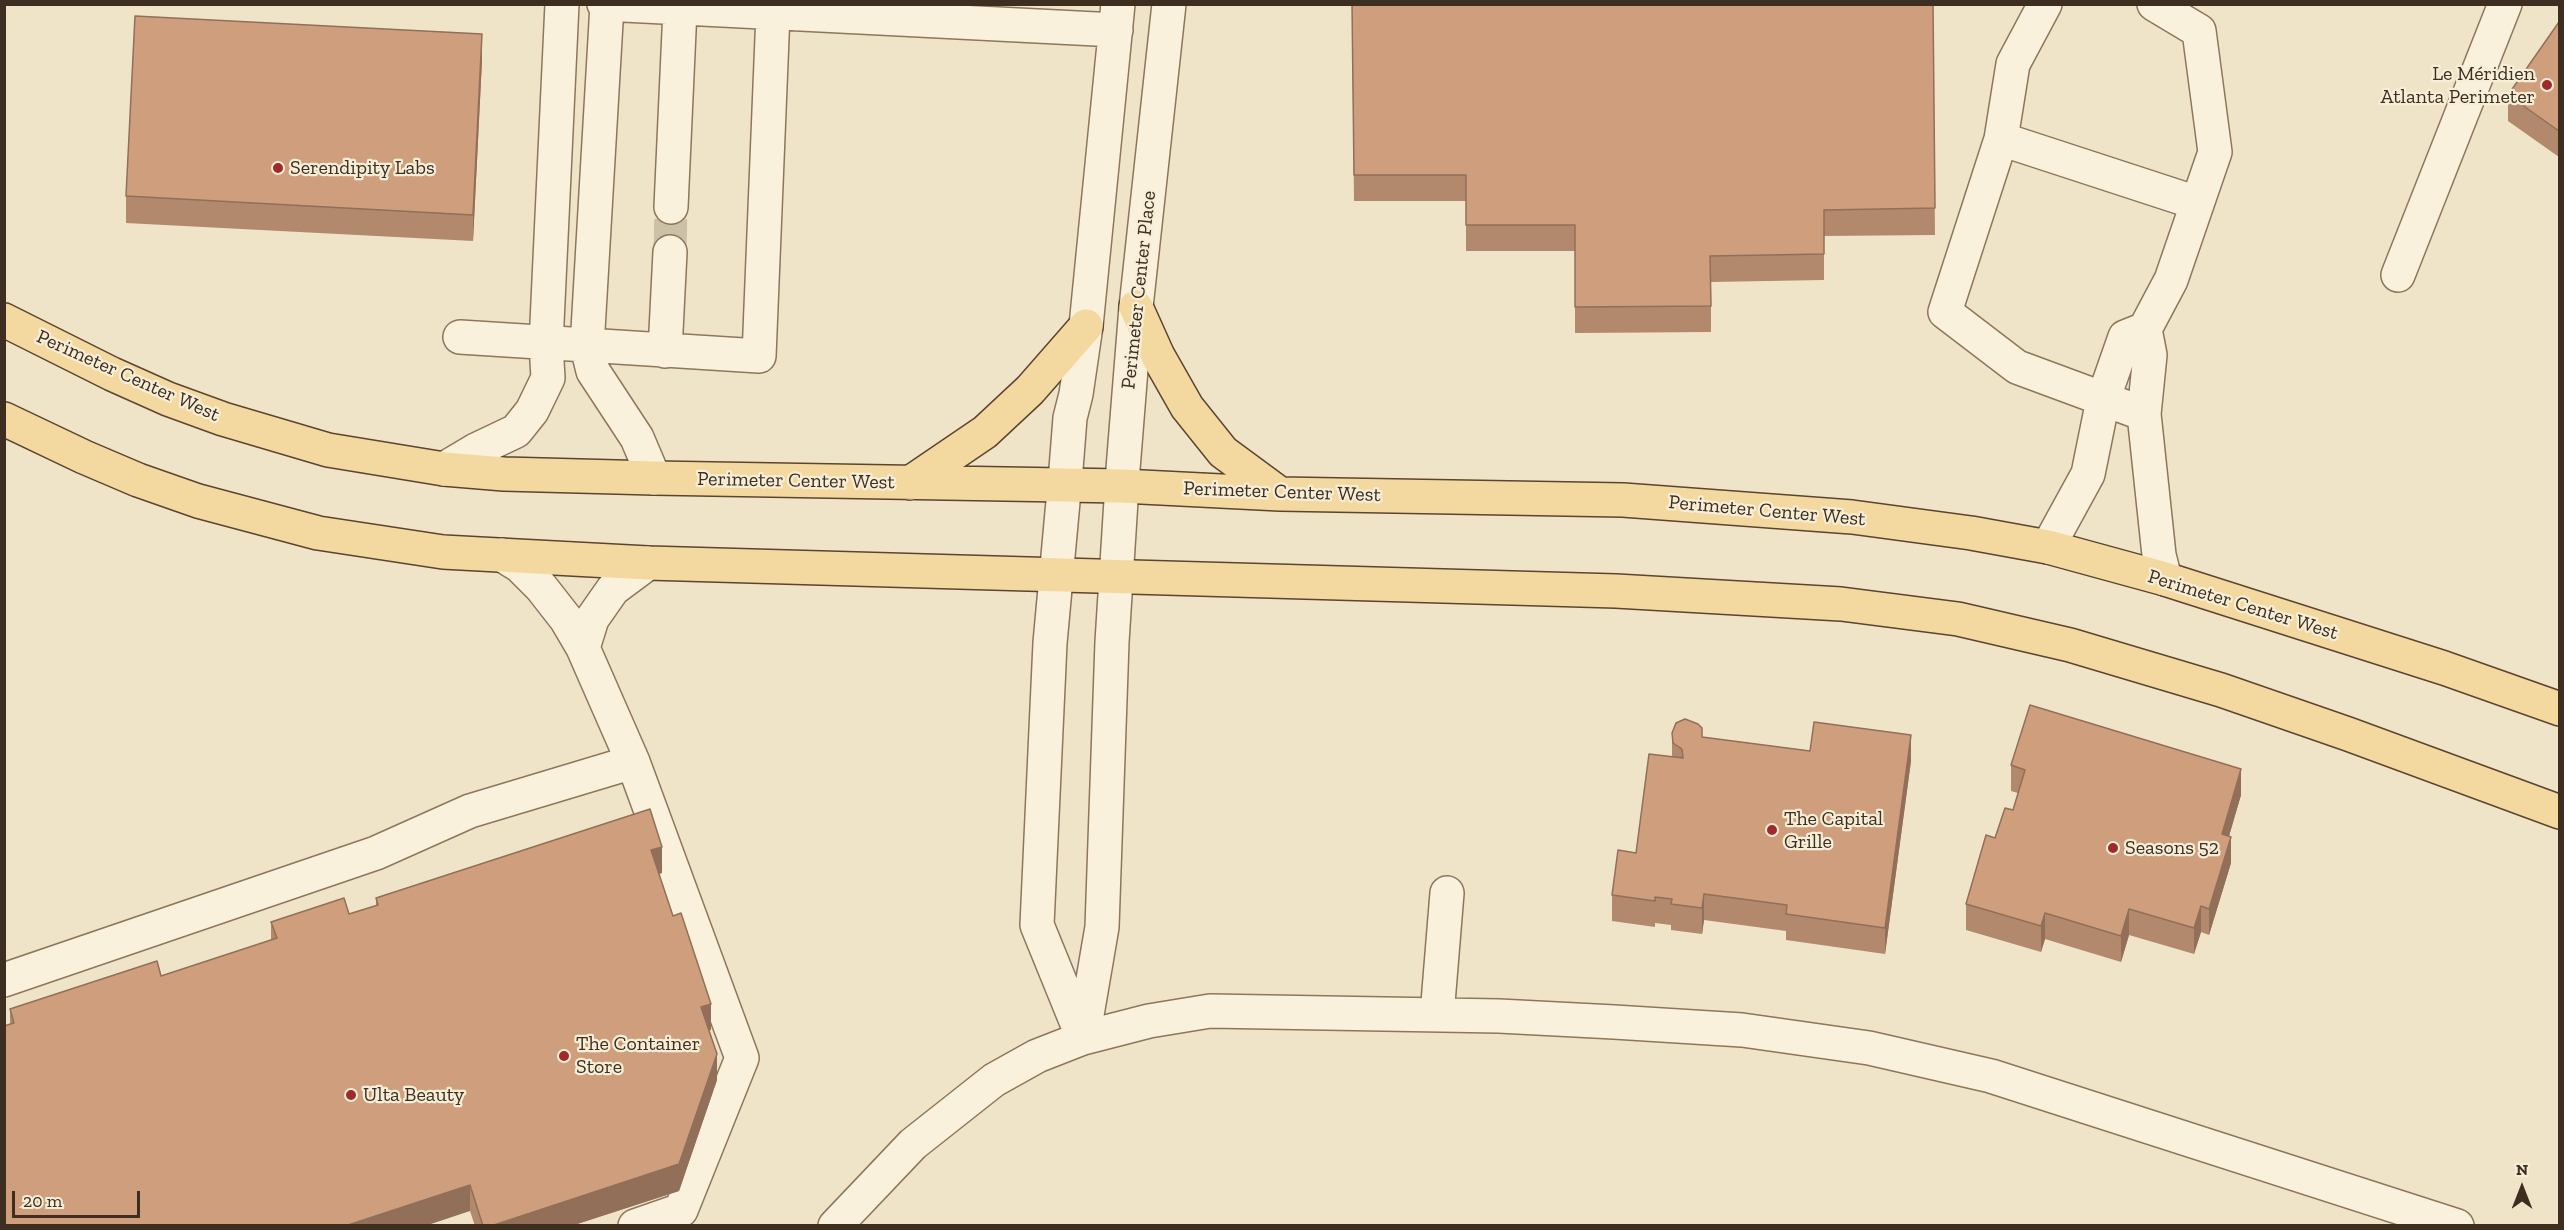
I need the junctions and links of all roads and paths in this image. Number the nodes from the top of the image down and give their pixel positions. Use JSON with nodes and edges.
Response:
{"nodes":[{"id":1,"x":562,"y":4,"type":"edge"},
{"id":2,"x":1169,"y":4,"type":"edge"},
{"id":3,"x":2045,"y":4,"type":"edge"},
{"id":4,"x":2154,"y":4,"type":"edge"},
{"id":5,"x":2505,"y":4,"type":"edge"},
{"id":6,"x":605,"y":5,"type":"edge"},
{"id":7,"x":667,"y":7,"type":"edge"},
{"id":8,"x":773,"y":13,"type":"junction"},
{"id":9,"x":1117,"y":17,"type":"edge"},
{"id":10,"x":2001,"y":139,"type":"junction"},
{"id":11,"x":2197,"y":203,"type":"junction"},
{"id":12,"x":671,"y":207,"type":"tunnel mouth"},
{"id":13,"x":670,"y":252,"type":"tunnel mouth"},
{"id":14,"x":2398,"y":275,"type":"dead end"},
{"id":15,"x":1136,"y":307,"type":"junction"},
{"id":16,"x":4,"y":320,"type":"edge"},
{"id":17,"x":1086,"y":326,"type":"junction"},
{"id":18,"x":2145,"y":329,"type":"junction"},
{"id":19,"x":460,"y":338,"type":"dead end"},
{"id":20,"x":546,"y":344,"type":"junction"},
{"id":21,"x":587,"y":347,"type":"junction"},
{"id":22,"x":665,"y":351,"type":"junction"},
{"id":23,"x":2103,"y":400,"type":"junction"},
{"id":24,"x":2144,"y":414,"type":"junction"},
{"id":25,"x":4,"y":419,"type":"edge"},
{"id":26,"x":444,"y":469,"type":"junction"},
{"id":27,"x":654,"y":478,"type":"junction"},
{"id":28,"x":910,"y":483,"type":"junction"},
{"id":29,"x":1065,"y":486,"type":"junction"},
{"id":30,"x":1122,"y":486,"type":"junction"},
{"id":31,"x":1280,"y":494,"type":"junction"},
{"id":32,"x":2048,"y":547,"type":"junction"},
{"id":33,"x":502,"y":555,"type":"junction"},
{"id":34,"x":648,"y":563,"type":"junction"},
{"id":35,"x":1057,"y":575,"type":"junction"},
{"id":36,"x":1115,"y":576,"type":"junction"},
{"id":37,"x":2165,"y":579,"type":"junction"},
{"id":38,"x":583,"y":648,"type":"junction"},
{"id":39,"x":2559,"y":709,"type":"edge"},
{"id":40,"x":633,"y":762,"type":"junction"},
{"id":41,"x":2559,"y":812,"type":"edge"},
{"id":42,"x":1447,"y":893,"type":"dead end"},
{"id":43,"x":4,"y":980,"type":"edge"},
{"id":44,"x":1437,"y":1015,"type":"junction"},
{"id":45,"x":1083,"y":1038,"type":"junction"},
{"id":46,"x":635,"y":1226,"type":"edge"},
{"id":47,"x":835,"y":1226,"type":"edge"},
{"id":48,"x":2457,"y":1226,"type":"edge"}],
"edges":[{"from":1,"to":20,"type":"street"},
{"from":2,"to":15,"type":"street","name":"Perimeter Center Place"},
{"from":3,"to":10,"type":"street"},
{"from":4,"to":11,"type":"street"},
{"from":5,"to":14,"type":"street"},
{"from":6,"to":7,"type":"street"},
{"from":6,"to":21,"type":"street"},
{"from":7,"to":8,"type":"street"},
{"from":7,"to":12,"type":"street"},
{"from":8,"to":9,"type":"street"},
{"from":8,"to":22,"type":"street"},
{"from":9,"to":17,"type":"street"},
{"from":10,"to":11,"type":"street"},
{"from":10,"to":23,"type":"street"},
{"from":11,"to":18,"type":"street"},
{"from":13,"to":22,"type":"street"},
{"from":15,"to":30,"type":"street","name":"Perimeter Center Place"},
{"from":15,"to":31,"type":"main road"},
{"from":16,"to":26,"type":"main road","name":"Perimeter Center West"},
{"from":17,"to":28,"type":"main road"},
{"from":17,"to":29,"type":"street"},
{"from":18,"to":23,"type":"street"},
{"from":18,"to":24,"type":"street"},
{"from":19,"to":20,"type":"street"},
{"from":20,"to":21,"type":"street"},
{"from":20,"to":26,"type":"street"},
{"from":21,"to":22,"type":"street"},
{"from":21,"to":27,"type":"street"},
{"from":23,"to":24,"type":"street"},
{"from":23,"to":32,"type":"street"},
{"from":24,"to":37,"type":"street"},
{"from":25,"to":33,"type":"main road"},
{"from":26,"to":27,"type":"main road","name":"Perimeter Center West"},
{"from":27,"to":28,"type":"main road","name":"Perimeter Center West"},
{"from":28,"to":29,"type":"main road","name":"Perimeter Center West"},
{"from":29,"to":30,"type":"main road","name":"Perimeter Center West"},
{"from":29,"to":35,"type":"street"},
{"from":30,"to":31,"type":"main road","name":"Perimeter Center West"},
{"from":30,"to":36,"type":"street","name":"Perimeter Center Place"},
{"from":31,"to":32,"type":"main road","name":"Perimeter Center West"},
{"from":32,"to":37,"type":"main road","name":"Perimeter Center West"},
{"from":33,"to":34,"type":"main road"},
{"from":33,"to":38,"type":"street"},
{"from":34,"to":35,"type":"main road"},
{"from":34,"to":38,"type":"street"},
{"from":35,"to":36,"type":"main road"},
{"from":35,"to":45,"type":"street"},
{"from":36,"to":41,"type":"main road"},
{"from":36,"to":45,"type":"street","name":"Perimeter Center Place"},
{"from":37,"to":39,"type":"main road","name":"Perimeter Center West"},
{"from":38,"to":40,"type":"street"},
{"from":40,"to":43,"type":"street"},
{"from":40,"to":46,"type":"street"},
{"from":42,"to":44,"type":"street"},
{"from":44,"to":45,"type":"street"},
{"from":44,"to":48,"type":"street"},
{"from":45,"to":47,"type":"street"}]}
